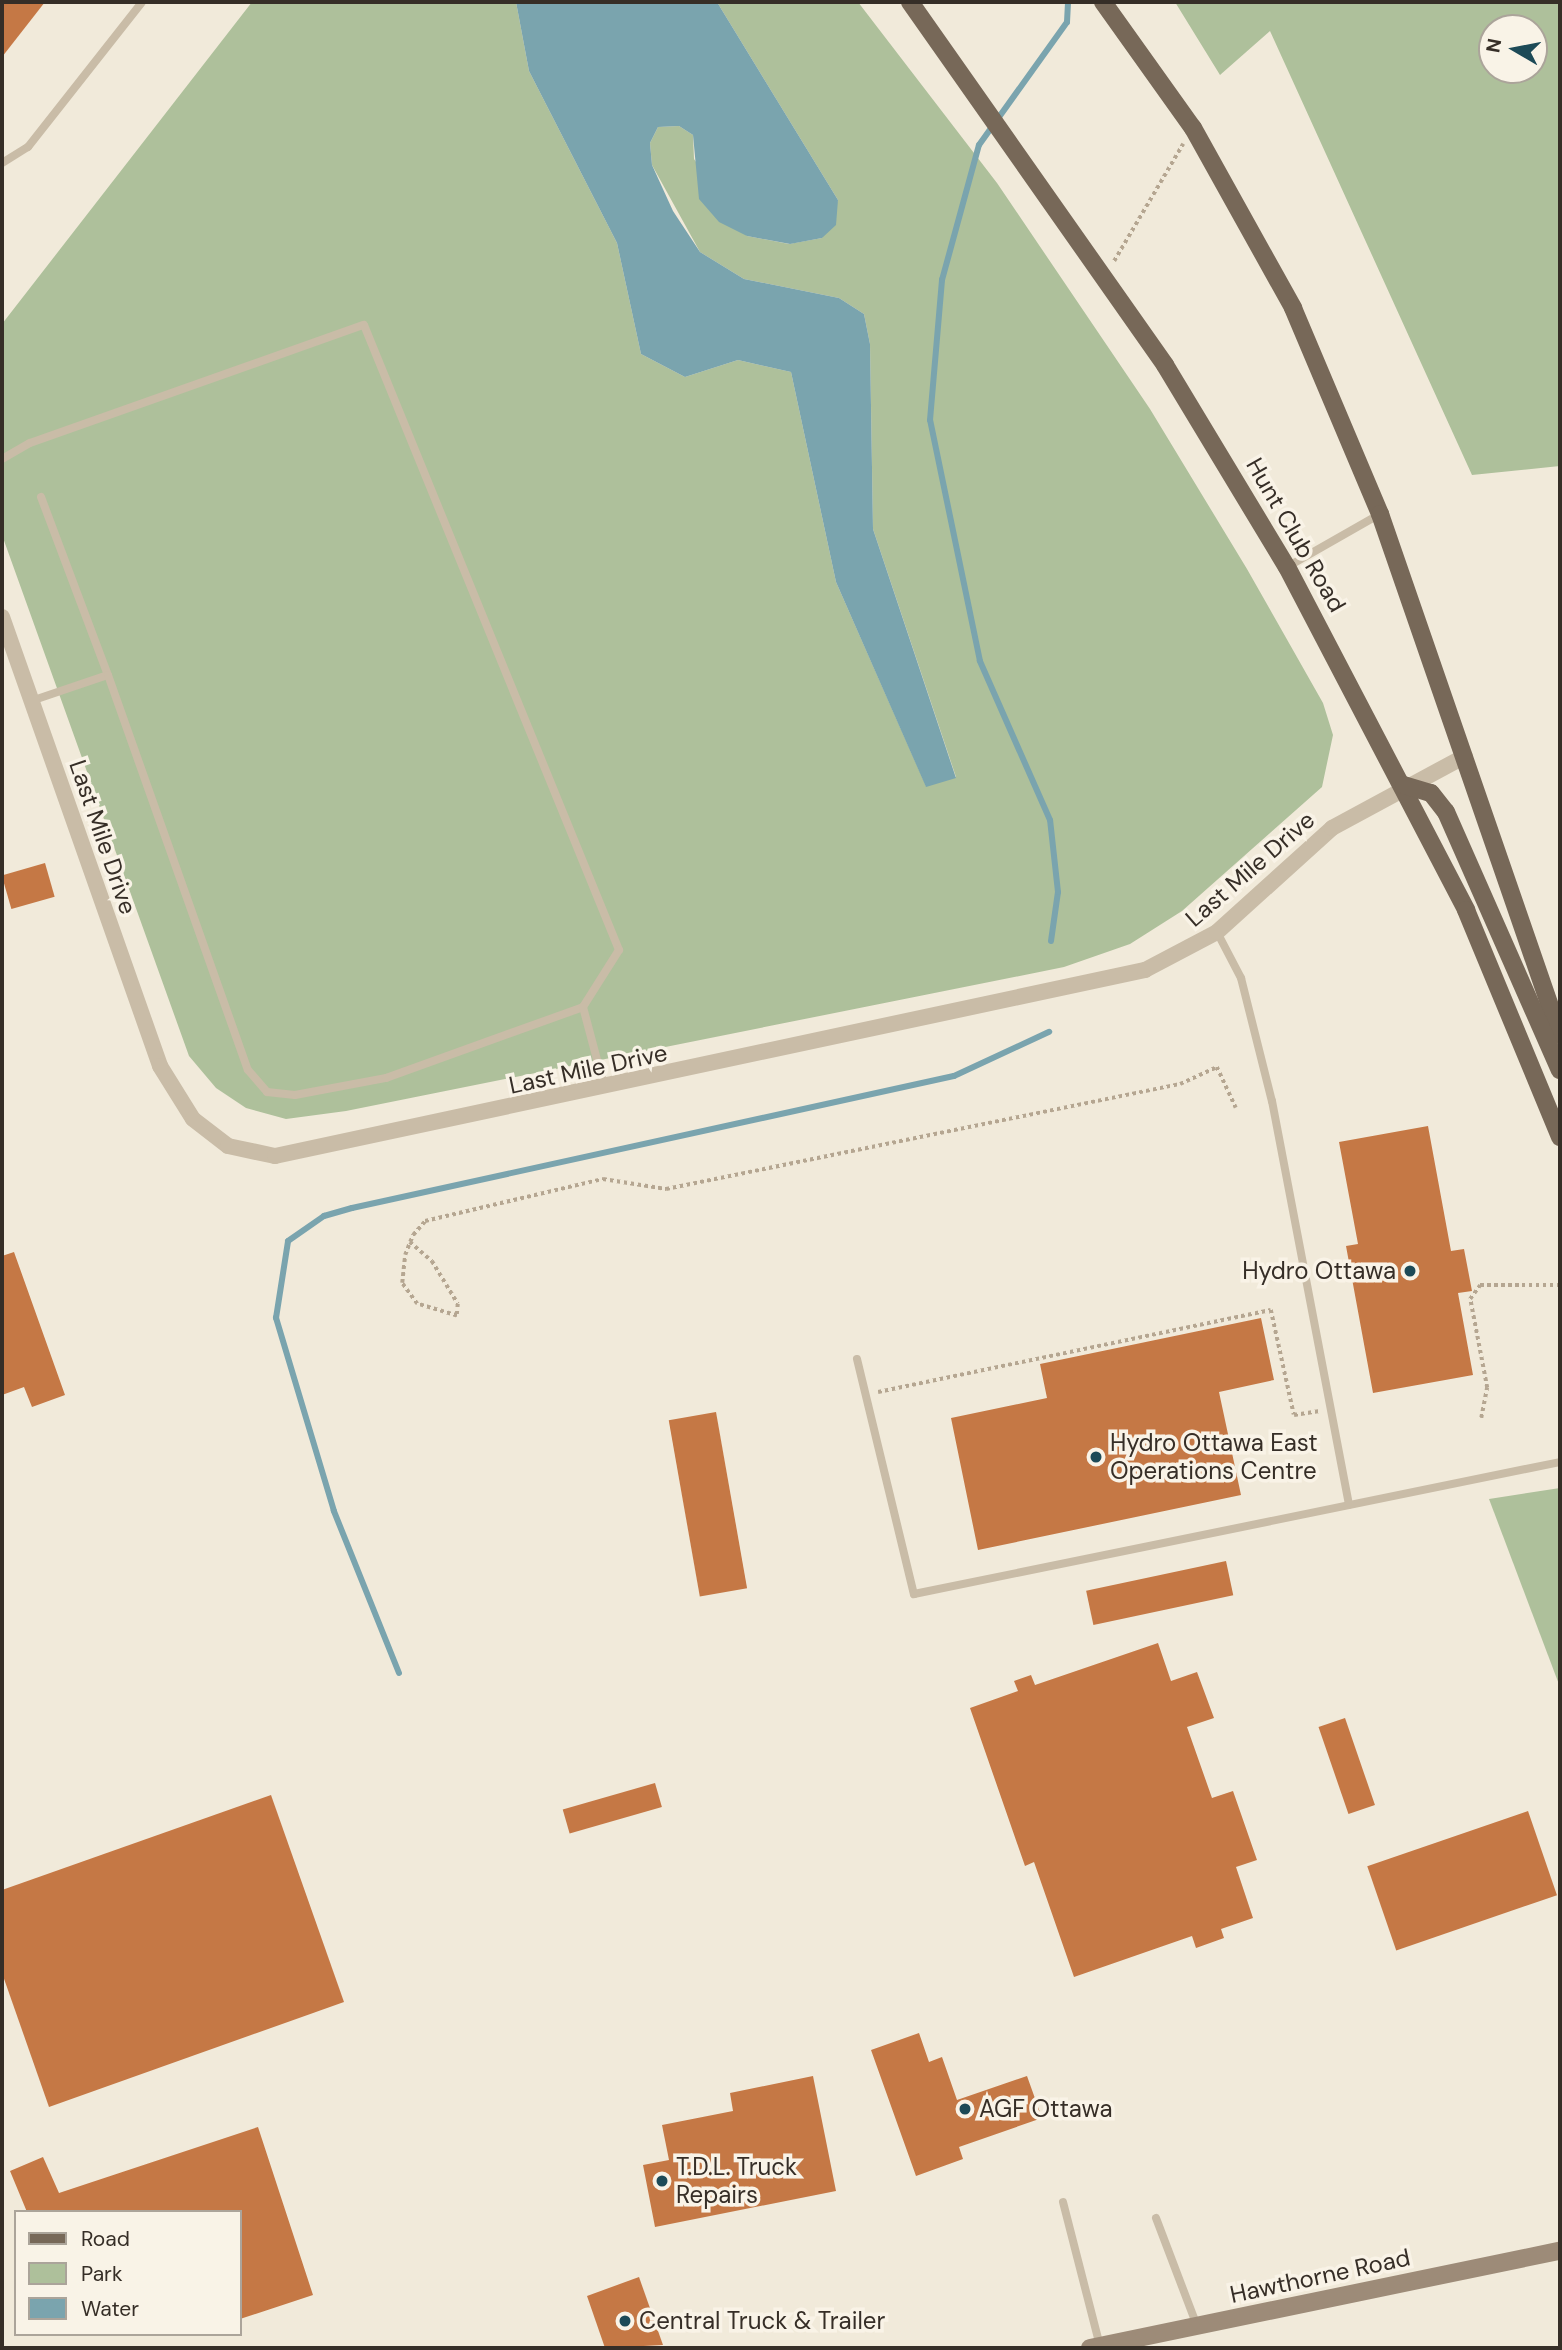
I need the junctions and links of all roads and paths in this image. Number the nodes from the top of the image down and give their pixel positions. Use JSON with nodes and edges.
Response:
{"nodes":[{"id":1,"x":142,"y":2,"type":"edge"},
{"id":2,"x":910,"y":2,"type":"edge"},
{"id":3,"x":1105,"y":4,"type":"edge"},
{"id":4,"x":1193,"y":128,"type":"junction"},
{"id":5,"x":2,"y":163,"type":"edge"},
{"id":6,"x":1104,"y":278,"type":"junction"},
{"id":7,"x":2,"y":459,"type":"edge"},
{"id":8,"x":41,"y":497,"type":"dead end"},
{"id":9,"x":1380,"y":514,"type":"junction"},
{"id":10,"x":1287,"y":567,"type":"junction"},
{"id":11,"x":2,"y":617,"type":"edge"},
{"id":12,"x":108,"y":674,"type":"junction"},
{"id":13,"x":31,"y":701,"type":"junction"},
{"id":14,"x":1465,"y":755,"type":"junction"},
{"id":15,"x":1404,"y":785,"type":"junction"},
{"id":16,"x":1217,"y":932,"type":"junction"},
{"id":17,"x":583,"y":1007,"type":"junction"},
{"id":18,"x":1560,"y":1035,"type":"edge"},
{"id":19,"x":1560,"y":1070,"type":"edge"},
{"id":20,"x":605,"y":1088,"type":"junction"},
{"id":21,"x":1236,"y":1108,"type":"dead end"},
{"id":22,"x":1560,"y":1137,"type":"edge"},
{"id":23,"x":410,"y":1242,"type":"junction"},
{"id":24,"x":1560,"y":1285,"type":"edge"},
{"id":25,"x":858,"y":1359,"type":"dead end"},
{"id":26,"x":866,"y":1394,"type":"junction"},
{"id":27,"x":1331,"y":1410,"type":"junction"},
{"id":28,"x":1481,"y":1418,"type":"dead end"},
{"id":29,"x":1560,"y":1462,"type":"edge"},
{"id":30,"x":1349,"y":1506,"type":"junction"},
{"id":31,"x":1063,"y":2202,"type":"dead end"},
{"id":32,"x":1156,"y":2218,"type":"dead end"},
{"id":33,"x":1560,"y":2251,"type":"edge"},
{"id":34,"x":1197,"y":2326,"type":"junction"},
{"id":35,"x":1095,"y":2347,"type":"edge"}],
"edges":[{"from":1,"to":5,"type":"lane"},
{"from":2,"to":6,"type":"main road","name":"Hunt Club Road"},
{"from":3,"to":4,"type":"main road"},
{"from":4,"to":6,"type":"path"},
{"from":4,"to":9,"type":"main road"},
{"from":6,"to":10,"type":"main road","name":"Hunt Club Road"},
{"from":7,"to":17,"type":"lane"},
{"from":8,"to":12,"type":"lane"},
{"from":9,"to":10,"type":"lane"},
{"from":9,"to":14,"type":"main road"},
{"from":10,"to":15,"type":"main road","name":"Hunt Club Road"},
{"from":11,"to":13,"type":"street","name":"Last Mile Drive"},
{"from":12,"to":13,"type":"lane"},
{"from":12,"to":17,"type":"lane"},
{"from":13,"to":20,"type":"street","name":"Last Mile Drive"},
{"from":14,"to":15,"type":"street","name":"Last Mile Drive"},
{"from":14,"to":18,"type":"main road"},
{"from":15,"to":16,"type":"street","name":"Last Mile Drive"},
{"from":15,"to":19,"type":"main road"},
{"from":15,"to":22,"type":"main road","name":"Hunt Club Road"},
{"from":16,"to":20,"type":"street","name":"Last Mile Drive"},
{"from":16,"to":27,"type":"lane"},
{"from":17,"to":20,"type":"lane"},
{"from":21,"to":23,"type":"path"},
{"from":23,"to":23,"type":"path"},
{"from":24,"to":28,"type":"path"},
{"from":25,"to":26,"type":"lane"},
{"from":26,"to":27,"type":"path"},
{"from":26,"to":30,"type":"lane"},
{"from":27,"to":30,"type":"lane"},
{"from":29,"to":30,"type":"lane"},
{"from":31,"to":35,"type":"lane"},
{"from":32,"to":34,"type":"lane"},
{"from":33,"to":34,"type":"main road","name":"Hawthorne Road"},
{"from":34,"to":35,"type":"main road","name":"Hawthorne Road"}]}
